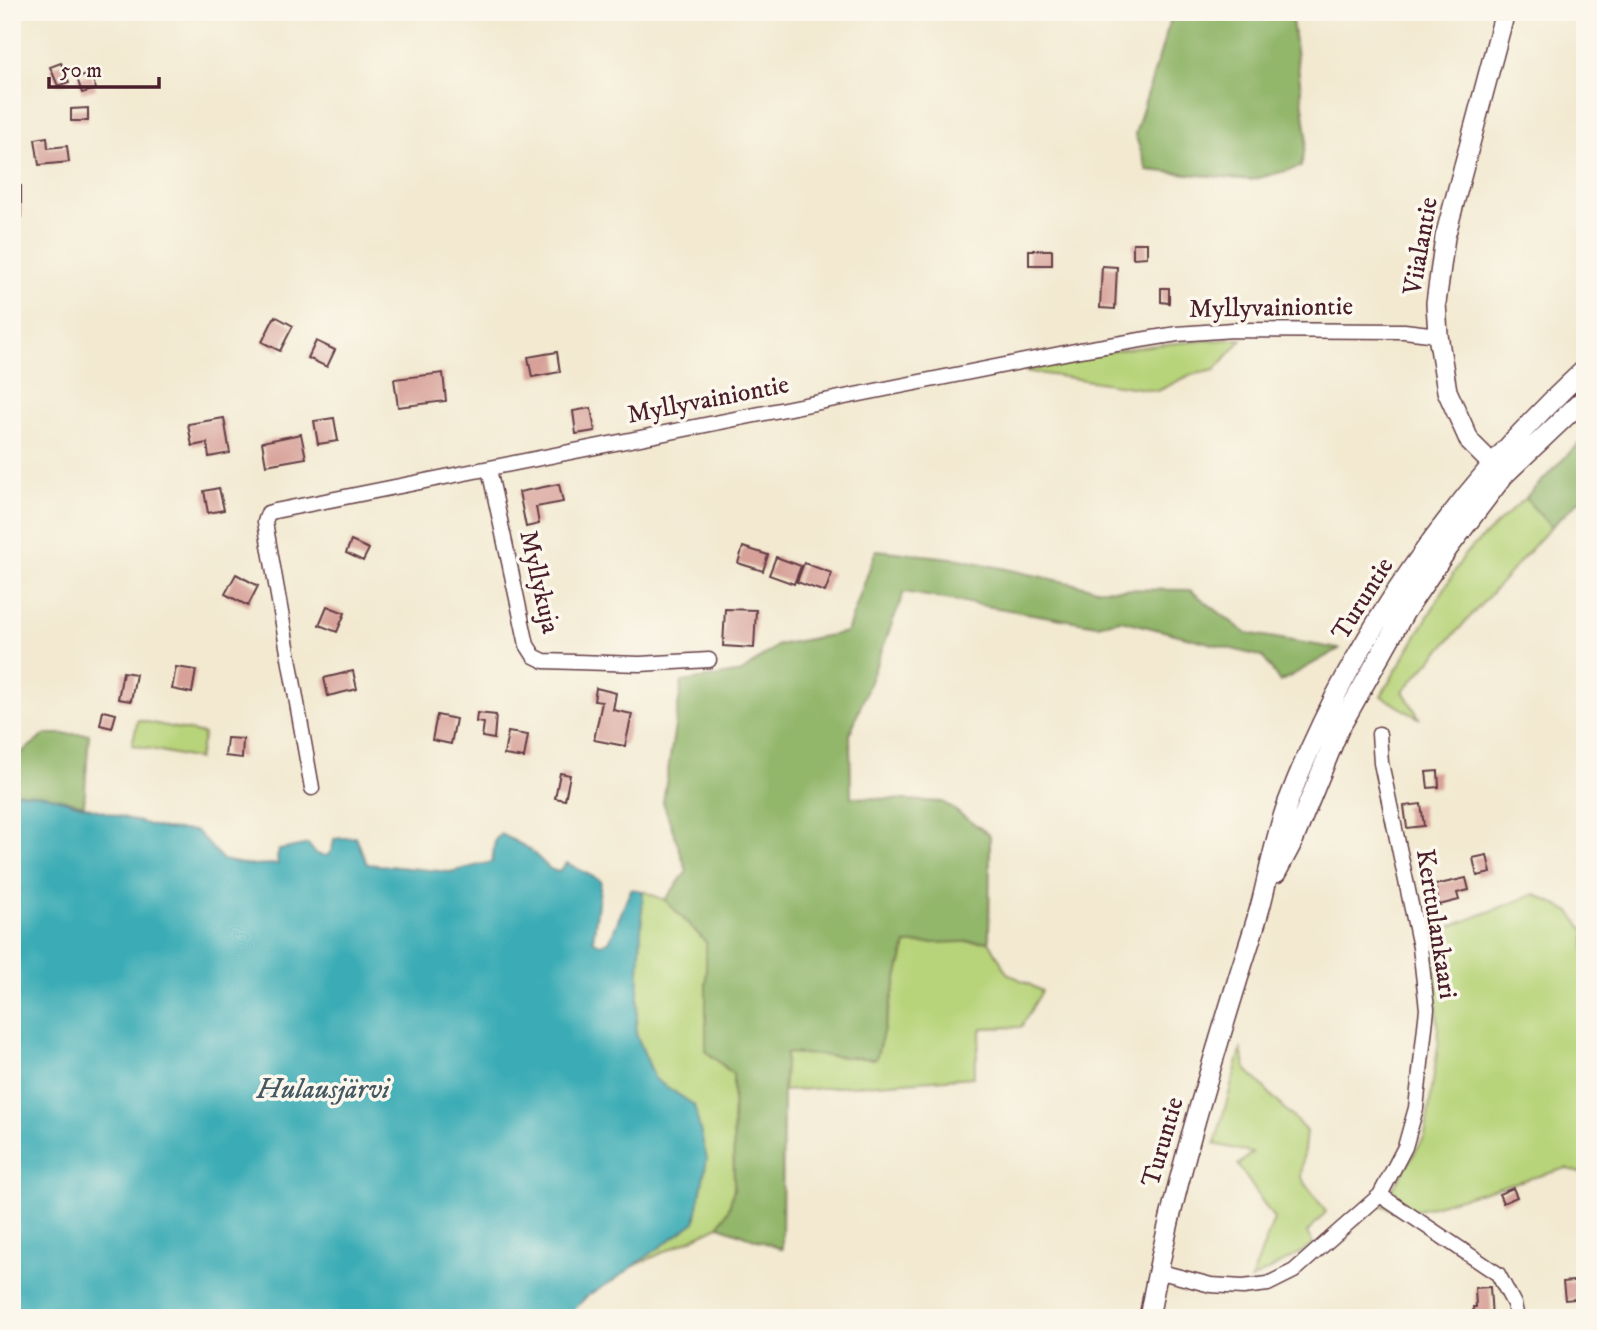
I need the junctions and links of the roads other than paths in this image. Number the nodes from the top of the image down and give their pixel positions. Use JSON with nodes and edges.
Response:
{"nodes":[{"id":1,"x":1505,"y":12,"type":"edge"},
{"id":2,"x":1438,"y":335,"type":"junction"},
{"id":3,"x":1585,"y":369,"type":"edge"},
{"id":4,"x":1585,"y":398,"type":"edge"},
{"id":5,"x":489,"y":469,"type":"junction"},
{"id":6,"x":1498,"y":470,"type":"junction"},
{"id":7,"x":709,"y":660,"type":"dead end"},
{"id":8,"x":1380,"y":734,"type":"dead end"},
{"id":9,"x":312,"y":788,"type":"dead end"},
{"id":10,"x":1380,"y":1195,"type":"junction"},
{"id":11,"x":1157,"y":1271,"type":"junction"},
{"id":12,"x":1149,"y":1318,"type":"edge"},
{"id":13,"x":1517,"y":1318,"type":"edge"}],
"edges":[{"from":1,"to":2,"type":"main road","name":"Viialantie"},
{"from":2,"to":5,"type":"street","name":"Myllyvainiontie"},
{"from":2,"to":6,"type":"main road","name":"Viialantie"},
{"from":3,"to":6,"type":"main road","name":"Turuntie"},
{"from":4,"to":6,"type":"main road","name":"Turuntie"},
{"from":5,"to":7,"type":"street","name":"Myllykuja"},
{"from":5,"to":9,"type":"street","name":"Myllyvainiontie"},
{"from":6,"to":11,"type":"main road","name":"Turuntie"},
{"from":8,"to":10,"type":"street","name":"Kerttulankaari"},
{"from":10,"to":11,"type":"street","name":"Kerttulankaari"},
{"from":10,"to":13,"type":"street"},
{"from":11,"to":12,"type":"main road","name":"Turuntie"}]}
